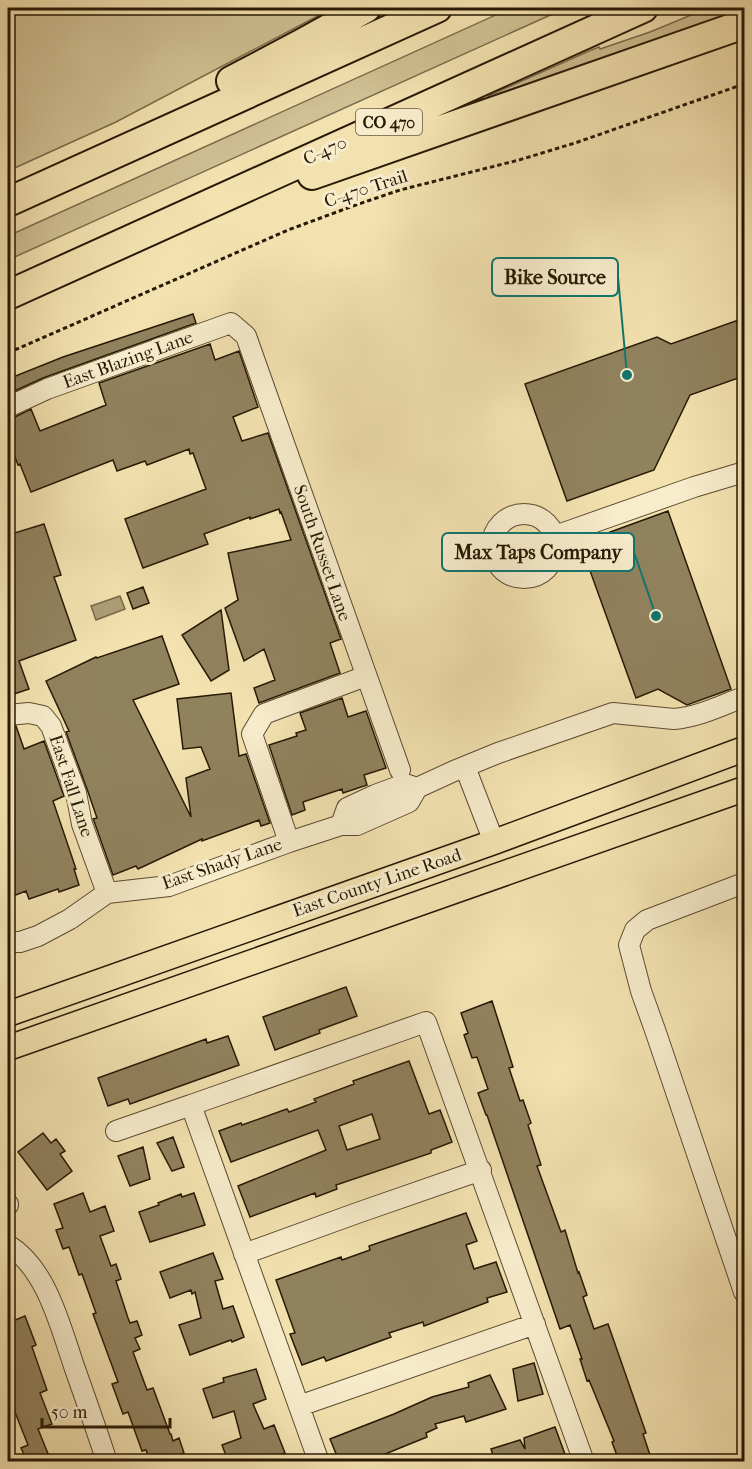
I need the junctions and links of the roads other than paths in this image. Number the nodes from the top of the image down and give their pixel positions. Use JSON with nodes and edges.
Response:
{"nodes":[{"id":1,"x":366,"y":8,"type":"edge"},
{"id":2,"x":437,"y":8,"type":"edge"},
{"id":3,"x":643,"y":8,"type":"edge"},
{"id":4,"x":744,"y":24,"type":"edge"},
{"id":5,"x":34,"y":189,"type":"junction"},
{"id":6,"x":8,"y":202,"type":"edge"},
{"id":7,"x":136,"y":237,"type":"junction"},
{"id":8,"x":8,"y":295,"type":"edge"},
{"id":9,"x":246,"y":336,"type":"joint"},
{"id":10,"x":8,"y":406,"type":"edge"},
{"id":11,"x":744,"y":472,"type":"edge"},
{"id":12,"x":555,"y":536,"type":"dead end"},
{"id":13,"x":366,"y":676,"type":"junction"},
{"id":14,"x":744,"y":697,"type":"edge"},
{"id":15,"x":8,"y":713,"type":"edge"},
{"id":16,"x":744,"y":749,"type":"edge"},
{"id":17,"x":465,"y":767,"type":"junction"},
{"id":18,"x":400,"y":770,"type":"dead end"},
{"id":19,"x":744,"y":789,"type":"edge"},
{"id":20,"x":289,"y":842,"type":"junction"},
{"id":21,"x":494,"y":842,"type":"junction"},
{"id":22,"x":744,"y":883,"type":"edge"},
{"id":23,"x":107,"y":893,"type":"junction"},
{"id":24,"x":8,"y":942,"type":"edge"},
{"id":25,"x":8,"y":1014,"type":"edge"},
{"id":26,"x":8,"y":1048,"type":"edge"},
{"id":27,"x":191,"y":1105,"type":"junction"},
{"id":28,"x":116,"y":1131,"type":"dead end"},
{"id":29,"x":481,"y":1170,"type":"junction"},
{"id":30,"x":8,"y":1245,"type":"edge"},
{"id":31,"x":244,"y":1254,"type":"junction"},
{"id":32,"x":744,"y":1292,"type":"edge"},
{"id":33,"x":535,"y":1324,"type":"junction"},
{"id":34,"x":299,"y":1406,"type":"junction"},
{"id":35,"x":107,"y":1461,"type":"edge"},
{"id":36,"x":319,"y":1461,"type":"edge"},
{"id":37,"x":584,"y":1461,"type":"edge"}],
"edges":[{"from":1,"to":5,"type":"highway"},
{"from":2,"to":5,"type":"highway"},
{"from":3,"to":7,"type":"highway","name":"C-470","number":"CO 470"},
{"from":4,"to":7,"type":"highway"},
{"from":5,"to":6,"type":"highway"},
{"from":7,"to":8,"type":"highway","name":"C-470","number":"CO 470"},
{"from":9,"to":10,"type":"street","name":"East Blazing Lane"},
{"from":9,"to":13,"type":"street","name":"South Russet Lane"},
{"from":11,"to":12,"type":"street"},
{"from":13,"to":18,"type":"street","name":"South Russet Lane"},
{"from":13,"to":20,"type":"street"},
{"from":14,"to":17,"type":"street","name":"East Shady Lane"},
{"from":15,"to":23,"type":"street","name":"East Fall Lane"},
{"from":16,"to":21,"type":"main road","name":"East County Line Road"},
{"from":17,"to":20,"type":"street","name":"East Shady Lane"},
{"from":17,"to":21,"type":"street"},
{"from":19,"to":26,"type":"main road","name":"East County Line Road"},
{"from":20,"to":23,"type":"street","name":"East Shady Lane"},
{"from":21,"to":25,"type":"main road","name":"East County Line Road"},
{"from":22,"to":32,"type":"street"},
{"from":23,"to":24,"type":"street","name":"East Shady Lane"},
{"from":27,"to":28,"type":"street"},
{"from":27,"to":29,"type":"street"},
{"from":27,"to":31,"type":"street"},
{"from":29,"to":31,"type":"street"},
{"from":29,"to":33,"type":"street"},
{"from":30,"to":35,"type":"street"},
{"from":31,"to":34,"type":"street"},
{"from":33,"to":34,"type":"street"},
{"from":33,"to":37,"type":"street"},
{"from":34,"to":36,"type":"street"}]}
